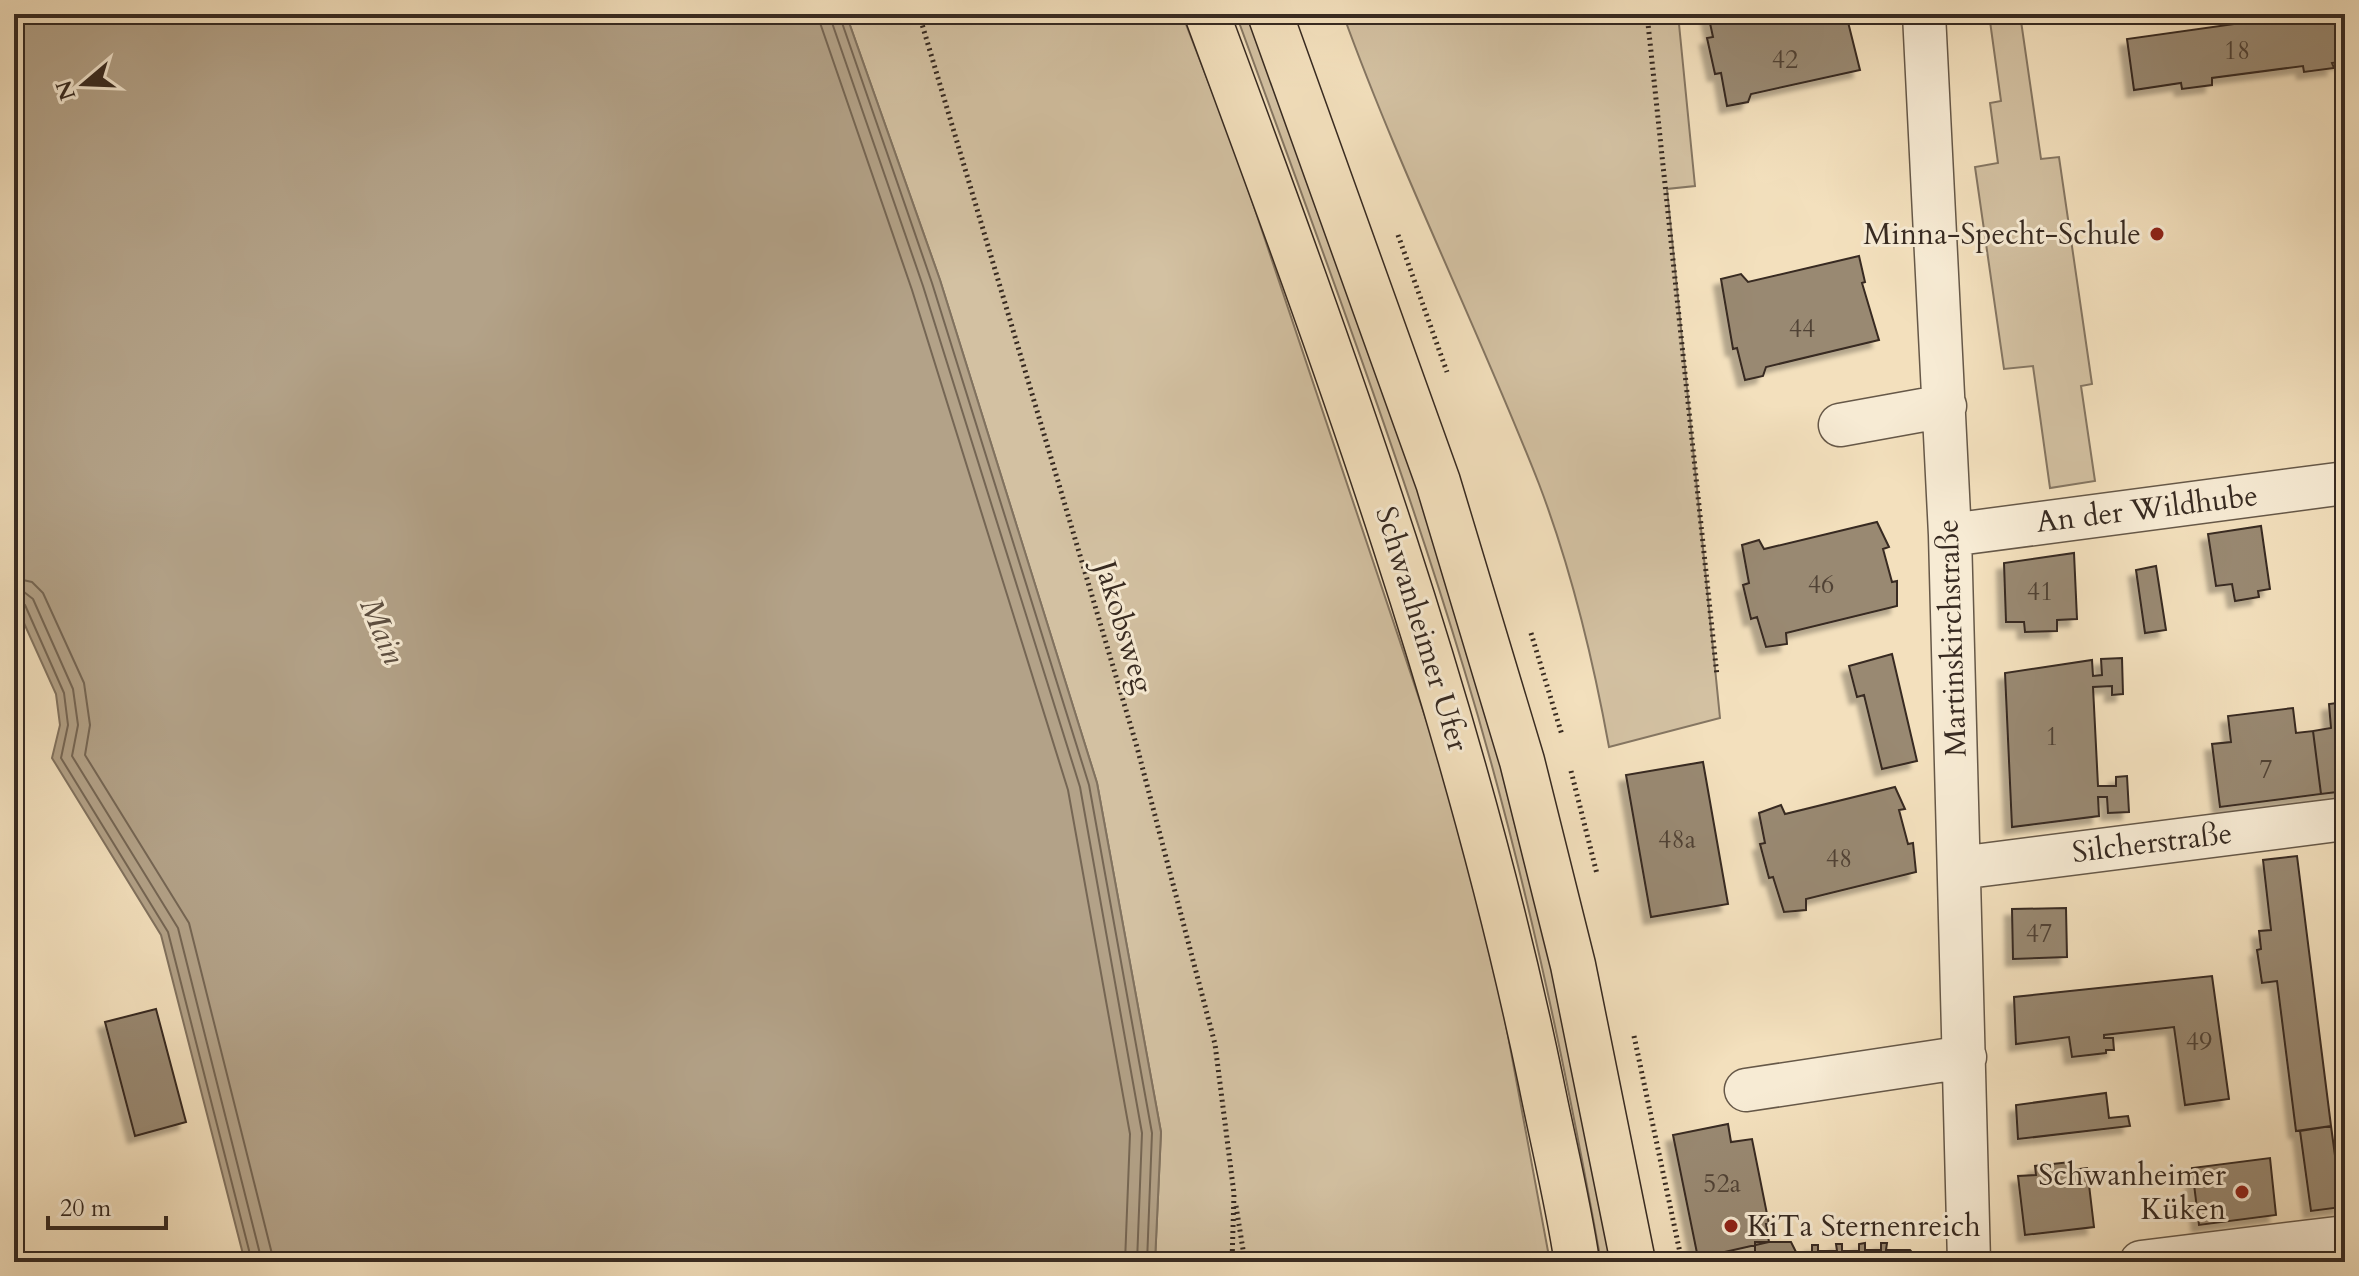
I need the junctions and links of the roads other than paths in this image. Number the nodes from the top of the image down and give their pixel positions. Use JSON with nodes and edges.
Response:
{"nodes":[{"id":1,"x":1207,"y":14,"type":"edge"},
{"id":2,"x":1270,"y":14,"type":"edge"},
{"id":3,"x":1924,"y":14,"type":"edge"},
{"id":4,"x":1945,"y":406,"type":"junction"},
{"id":5,"x":1840,"y":425,"type":"dead end"},
{"id":6,"x":2345,"y":483,"type":"edge"},
{"id":7,"x":1950,"y":535,"type":"junction"},
{"id":8,"x":2345,"y":819,"type":"edge"},
{"id":9,"x":1959,"y":868,"type":"junction"},
{"id":10,"x":1965,"y":1057,"type":"junction"},
{"id":11,"x":1746,"y":1090,"type":"dead end"},
{"id":12,"x":2345,"y":1237,"type":"edge"},
{"id":13,"x":1577,"y":1262,"type":"edge"},
{"id":14,"x":1633,"y":1262,"type":"edge"},
{"id":15,"x":1969,"y":1262,"type":"edge"},
{"id":16,"x":2141,"y":1262,"type":"edge"}],
"edges":[{"from":1,"to":13,"type":"main road","name":"Schwanheimer Ufer"},
{"from":2,"to":14,"type":"main road","name":"Schwanheimer Ufer"},
{"from":3,"to":4,"type":"street","name":"Martinskirchstraße"},
{"from":4,"to":5,"type":"street"},
{"from":4,"to":7,"type":"street","name":"Martinskirchstraße"},
{"from":6,"to":7,"type":"street","name":"An der Wildhube"},
{"from":7,"to":9,"type":"street","name":"Martinskirchstraße"},
{"from":8,"to":9,"type":"street","name":"Silcherstraße"},
{"from":9,"to":10,"type":"street","name":"Martinskirchstraße"},
{"from":10,"to":11,"type":"street"},
{"from":10,"to":15,"type":"street","name":"Martinskirchstraße"},
{"from":12,"to":16,"type":"street"}]}
